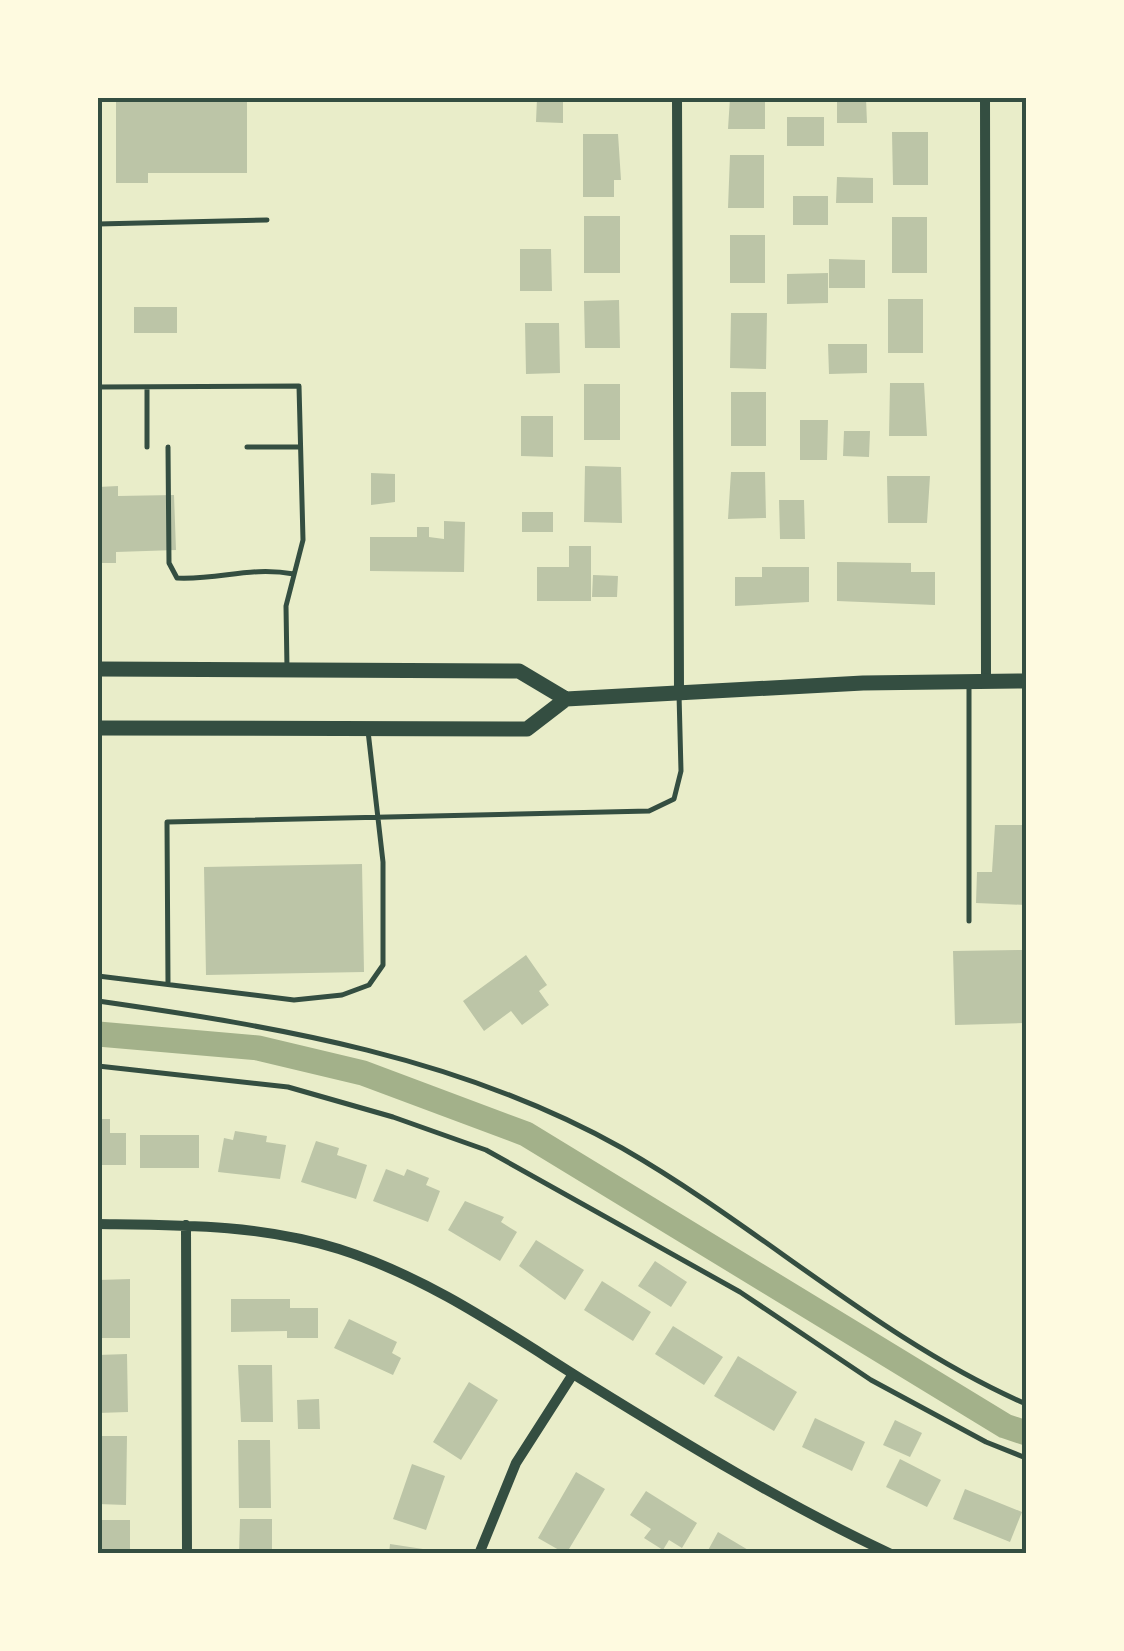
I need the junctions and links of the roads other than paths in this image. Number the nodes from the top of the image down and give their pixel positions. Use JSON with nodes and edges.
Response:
{"nodes":[{"id":1,"x":677,"y":98,"type":"edge"},
{"id":2,"x":985,"y":98,"type":"edge"},
{"id":3,"x":267,"y":220,"type":"dead end"},
{"id":4,"x":98,"y":224,"type":"edge"},
{"id":5,"x":147,"y":387,"type":"junction"},
{"id":6,"x":98,"y":388,"type":"edge"},
{"id":7,"x":148,"y":447,"type":"dead end"},
{"id":8,"x":168,"y":447,"type":"dead end"},
{"id":9,"x":248,"y":447,"type":"dead end"},
{"id":10,"x":300,"y":447,"type":"junction"},
{"id":11,"x":294,"y":574,"type":"junction"},
{"id":12,"x":98,"y":670,"type":"edge"},
{"id":13,"x":287,"y":670,"type":"junction"},
{"id":14,"x":968,"y":681,"type":"junction"},
{"id":15,"x":986,"y":681,"type":"junction"},
{"id":16,"x":1026,"y":681,"type":"edge"},
{"id":17,"x":679,"y":691,"type":"junction"},
{"id":18,"x":566,"y":698,"type":"junction"},
{"id":19,"x":98,"y":728,"type":"edge"},
{"id":20,"x":368,"y":728,"type":"junction"},
{"id":21,"x":380,"y":818,"type":"junction"},
{"id":22,"x":970,"y":921,"type":"dead end"},
{"id":23,"x":98,"y":976,"type":"edge"},
{"id":24,"x":168,"y":984,"type":"junction"},
{"id":25,"x":98,"y":1001,"type":"edge"},
{"id":26,"x":98,"y":1224,"type":"edge"},
{"id":27,"x":186,"y":1225,"type":"junction"},
{"id":28,"x":573,"y":1374,"type":"junction"},
{"id":29,"x":1026,"y":1404,"type":"edge"},
{"id":30,"x":187,"y":1554,"type":"edge"},
{"id":31,"x":478,"y":1554,"type":"edge"},
{"id":32,"x":891,"y":1554,"type":"edge"}],
"edges":[{"from":1,"to":17,"type":"street"},
{"from":2,"to":15,"type":"street"},
{"from":3,"to":4,"type":"lane"},
{"from":5,"to":6,"type":"lane"},
{"from":5,"to":7,"type":"lane"},
{"from":5,"to":10,"type":"lane"},
{"from":8,"to":11,"type":"lane"},
{"from":9,"to":10,"type":"lane"},
{"from":10,"to":11,"type":"lane"},
{"from":11,"to":13,"type":"lane"},
{"from":12,"to":13,"type":"main road"},
{"from":13,"to":18,"type":"main road"},
{"from":14,"to":15,"type":"main road"},
{"from":14,"to":17,"type":"main road"},
{"from":14,"to":22,"type":"lane"},
{"from":15,"to":16,"type":"main road"},
{"from":17,"to":18,"type":"main road"},
{"from":17,"to":21,"type":"lane"},
{"from":18,"to":20,"type":"main road"},
{"from":19,"to":20,"type":"main road"},
{"from":20,"to":21,"type":"lane"},
{"from":21,"to":24,"type":"lane"},
{"from":21,"to":24,"type":"lane"},
{"from":23,"to":24,"type":"lane"},
{"from":25,"to":29,"type":"lane"},
{"from":26,"to":27,"type":"street"},
{"from":27,"to":28,"type":"street"},
{"from":27,"to":30,"type":"street"},
{"from":28,"to":31,"type":"street"},
{"from":28,"to":32,"type":"street"}]}
